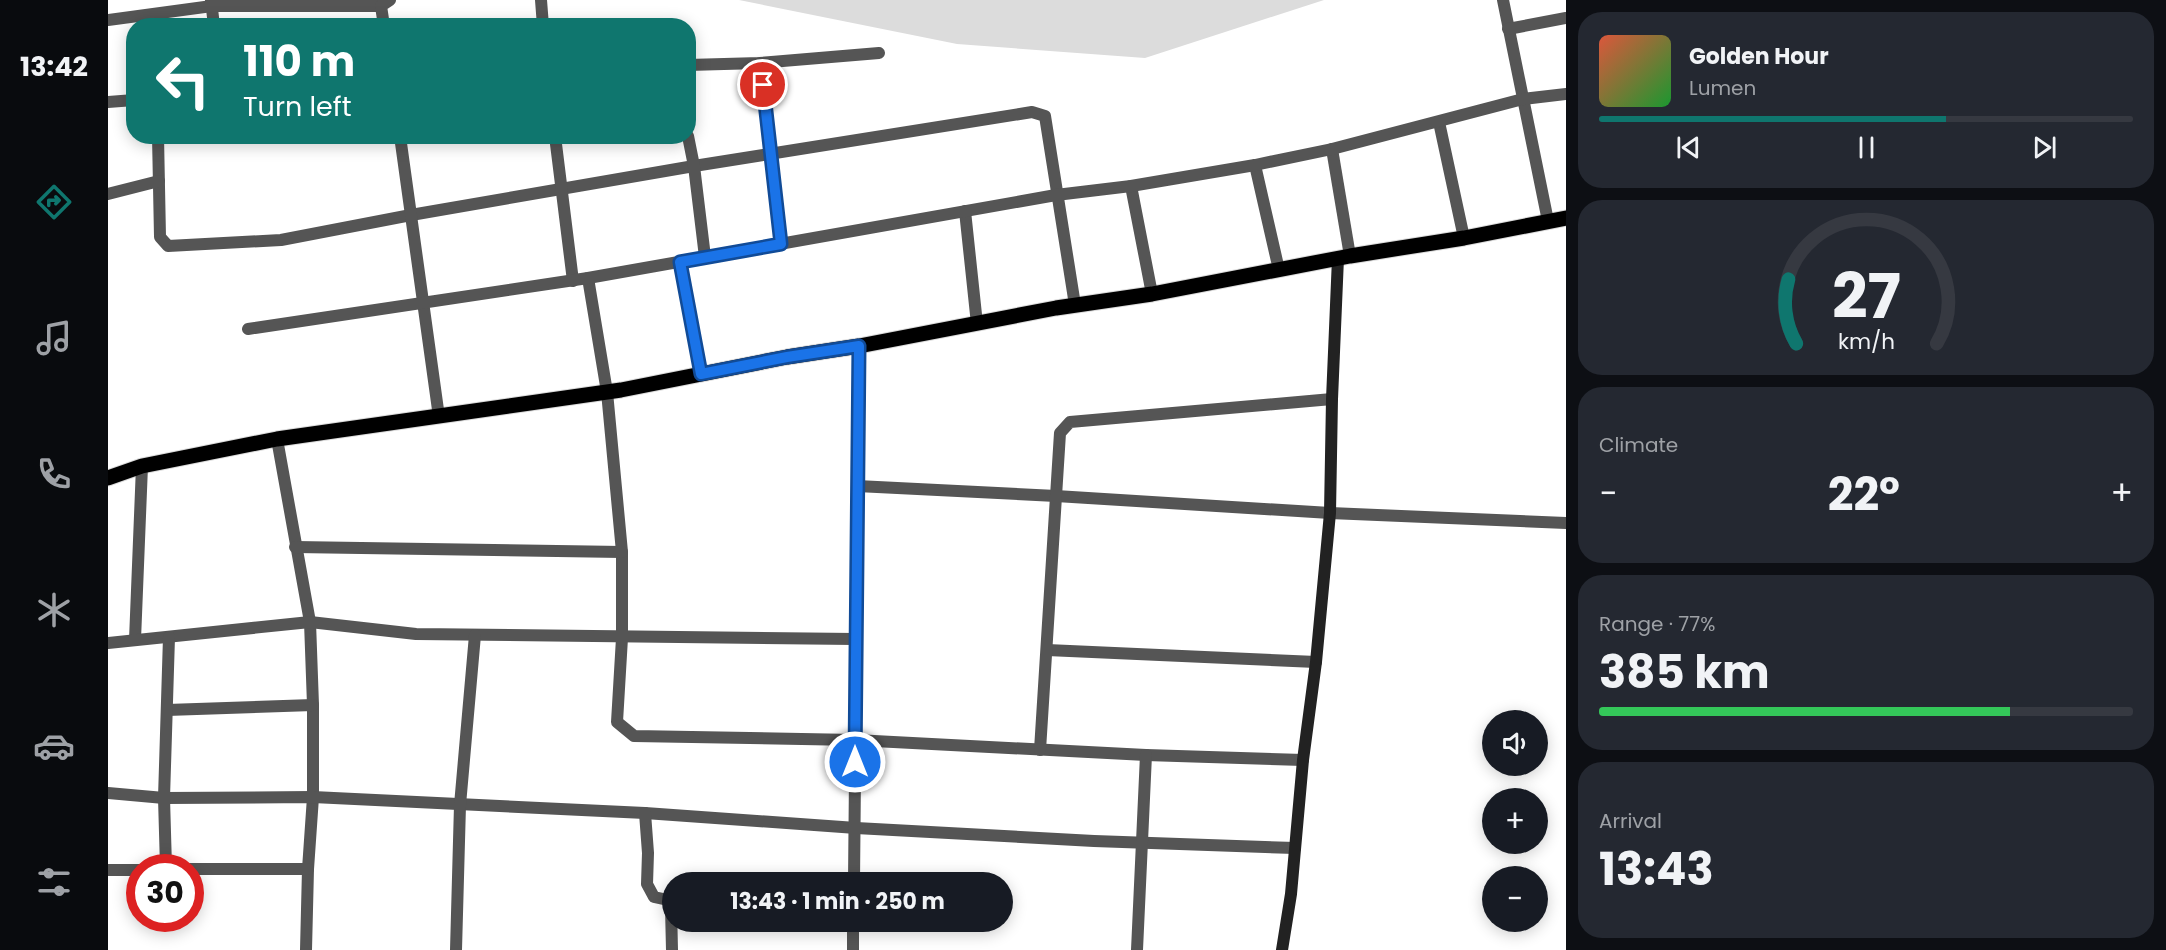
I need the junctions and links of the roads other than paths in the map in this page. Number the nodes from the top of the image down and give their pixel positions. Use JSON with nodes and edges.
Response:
{"nodes":[{"id":1,"x":541,"y":0,"type":"edge"},
{"id":2,"x":1503,"y":0,"type":"edge"},
{"id":3,"x":212,"y":3,"type":"edge"},
{"id":4,"x":386,"y":3,"type":"edge"},
{"id":5,"x":213,"y":18,"type":"edge"},
{"id":6,"x":385,"y":18,"type":"edge"},
{"id":7,"x":542,"y":18,"type":"edge"},
{"id":8,"x":1566,"y":18,"type":"edge"},
{"id":9,"x":108,"y":20,"type":"edge"},
{"id":10,"x":1509,"y":29,"type":"junction"},
{"id":11,"x":879,"y":52,"type":"dead end"},
{"id":12,"x":760,"y":63,"type":"junction"},
{"id":13,"x":696,"y":65,"type":"edge"},
{"id":14,"x":1566,"y":94,"type":"edge"},
{"id":15,"x":1523,"y":99,"type":"junction"},
{"id":16,"x":126,"y":101,"type":"edge"},
{"id":17,"x":108,"y":102,"type":"edge"},
{"id":18,"x":1439,"y":122,"type":"junction"},
{"id":19,"x":158,"y":144,"type":"edge"},
{"id":20,"x":401,"y":144,"type":"edge"},
{"id":21,"x":556,"y":144,"type":"edge"},
{"id":22,"x":690,"y":144,"type":"edge"},
{"id":23,"x":1332,"y":149,"type":"junction"},
{"id":24,"x":771,"y":154,"type":"junction"},
{"id":25,"x":1255,"y":165,"type":"junction"},
{"id":26,"x":694,"y":166,"type":"junction"},
{"id":27,"x":159,"y":181,"type":"junction"},
{"id":28,"x":1131,"y":186,"type":"junction"},
{"id":29,"x":562,"y":189,"type":"junction"},
{"id":30,"x":108,"y":194,"type":"edge"},
{"id":31,"x":1056,"y":195,"type":"junction"},
{"id":32,"x":965,"y":211,"type":"junction"},
{"id":33,"x":411,"y":215,"type":"junction"},
{"id":34,"x":1566,"y":218,"type":"edge"},
{"id":35,"x":1548,"y":221,"type":"junction"},
{"id":36,"x":1464,"y":238,"type":"junction"},
{"id":37,"x":781,"y":244,"type":"junction"},
{"id":38,"x":705,"y":257,"type":"junction"},
{"id":39,"x":1344,"y":257,"type":"junction"},
{"id":40,"x":680,"y":262,"type":"junction"},
{"id":41,"x":1279,"y":270,"type":"junction"},
{"id":42,"x":588,"y":279,"type":"junction"},
{"id":43,"x":573,"y":281,"type":"junction"},
{"id":44,"x":1152,"y":294,"type":"junction"},
{"id":45,"x":422,"y":303,"type":"junction"},
{"id":46,"x":1075,"y":305,"type":"junction"},
{"id":47,"x":977,"y":324,"type":"junction"},
{"id":48,"x":248,"y":329,"type":"dead end"},
{"id":49,"x":859,"y":346,"type":"junction"},
{"id":50,"x":701,"y":374,"type":"junction"},
{"id":51,"x":607,"y":392,"type":"junction"},
{"id":52,"x":1332,"y":399,"type":"junction"},
{"id":53,"x":439,"y":417,"type":"junction"},
{"id":54,"x":277,"y":439,"type":"junction"},
{"id":55,"x":142,"y":466,"type":"junction"},
{"id":56,"x":108,"y":478,"type":"edge"},
{"id":57,"x":857,"y":486,"type":"junction"},
{"id":58,"x":1056,"y":496,"type":"junction"},
{"id":59,"x":1330,"y":513,"type":"junction"},
{"id":60,"x":1566,"y":523,"type":"edge"},
{"id":61,"x":295,"y":547,"type":"junction"},
{"id":62,"x":622,"y":552,"type":"junction"},
{"id":63,"x":310,"y":622,"type":"junction"},
{"id":64,"x":475,"y":635,"type":"junction"},
{"id":65,"x":169,"y":637,"type":"junction"},
{"id":66,"x":622,"y":638,"type":"junction"},
{"id":67,"x":855,"y":639,"type":"junction"},
{"id":68,"x":135,"y":640,"type":"junction"},
{"id":69,"x":108,"y":643,"type":"edge"},
{"id":70,"x":1047,"y":650,"type":"junction"},
{"id":71,"x":1316,"y":662,"type":"junction"},
{"id":72,"x":313,"y":705,"type":"junction"},
{"id":73,"x":167,"y":710,"type":"junction"},
{"id":74,"x":855,"y":740,"type":"junction"},
{"id":75,"x":1040,"y":750,"type":"junction"},
{"id":76,"x":1146,"y":755,"type":"junction"},
{"id":77,"x":1303,"y":760,"type":"junction"},
{"id":78,"x":108,"y":794,"type":"edge"},
{"id":79,"x":314,"y":797,"type":"junction"},
{"id":80,"x":164,"y":798,"type":"junction"},
{"id":81,"x":460,"y":805,"type":"junction"},
{"id":82,"x":645,"y":813,"type":"junction"},
{"id":83,"x":856,"y":828,"type":"junction"},
{"id":84,"x":1142,"y":842,"type":"junction"},
{"id":85,"x":1295,"y":848,"type":"junction"},
{"id":86,"x":166,"y":854,"type":"edge"},
{"id":87,"x":204,"y":869,"type":"edge"},
{"id":88,"x":308,"y":869,"type":"junction"},
{"id":89,"x":108,"y":870,"type":"edge"},
{"id":90,"x":126,"y":870,"type":"edge"},
{"id":91,"x":854,"y":872,"type":"edge"},
{"id":92,"x":853,"y":932,"type":"edge"},
{"id":93,"x":306,"y":950,"type":"edge"},
{"id":94,"x":456,"y":950,"type":"edge"},
{"id":95,"x":672,"y":950,"type":"edge"},
{"id":96,"x":853,"y":950,"type":"edge"},
{"id":97,"x":1137,"y":950,"type":"edge"},
{"id":98,"x":1282,"y":950,"type":"edge"}],
"edges":[{"from":1,"to":7,"type":"street"},
{"from":2,"to":10,"type":"street"},
{"from":3,"to":4,"type":"street"},
{"from":3,"to":5,"type":"street"},
{"from":3,"to":9,"type":"street"},
{"from":4,"to":6,"type":"street"},
{"from":8,"to":10,"type":"street"},
{"from":10,"to":15,"type":"street"},
{"from":11,"to":12,"type":"street"},
{"from":12,"to":13,"type":"street"},
{"from":12,"to":24,"type":"street"},
{"from":14,"to":15,"type":"street"},
{"from":15,"to":18,"type":"street"},
{"from":15,"to":35,"type":"street"},
{"from":16,"to":17,"type":"street"},
{"from":18,"to":23,"type":"street"},
{"from":18,"to":36,"type":"street"},
{"from":19,"to":27,"type":"street"},
{"from":20,"to":33,"type":"street"},
{"from":21,"to":29,"type":"street"},
{"from":22,"to":26,"type":"street"},
{"from":23,"to":25,"type":"street"},
{"from":23,"to":39,"type":"street"},
{"from":24,"to":26,"type":"street"},
{"from":24,"to":31,"type":"street"},
{"from":24,"to":37,"type":"street"},
{"from":25,"to":28,"type":"street"},
{"from":25,"to":41,"type":"street"},
{"from":26,"to":29,"type":"street"},
{"from":26,"to":38,"type":"street"},
{"from":27,"to":30,"type":"street"},
{"from":27,"to":33,"type":"street"},
{"from":28,"to":31,"type":"street"},
{"from":28,"to":44,"type":"street"},
{"from":29,"to":33,"type":"street"},
{"from":29,"to":43,"type":"street"},
{"from":31,"to":32,"type":"street"},
{"from":31,"to":46,"type":"street"},
{"from":32,"to":37,"type":"street"},
{"from":32,"to":47,"type":"street"},
{"from":33,"to":45,"type":"street"},
{"from":34,"to":35,"type":"main road"},
{"from":35,"to":36,"type":"main road"},
{"from":36,"to":39,"type":"main road"},
{"from":37,"to":38,"type":"street"},
{"from":38,"to":40,"type":"street"},
{"from":39,"to":41,"type":"main road"},
{"from":39,"to":52,"type":"street"},
{"from":40,"to":42,"type":"street"},
{"from":40,"to":50,"type":"street"},
{"from":41,"to":44,"type":"main road"},
{"from":42,"to":43,"type":"street"},
{"from":42,"to":51,"type":"street"},
{"from":43,"to":45,"type":"street"},
{"from":44,"to":46,"type":"main road"},
{"from":45,"to":48,"type":"street"},
{"from":45,"to":53,"type":"street"},
{"from":46,"to":47,"type":"main road"},
{"from":47,"to":49,"type":"main road"},
{"from":49,"to":50,"type":"main road"},
{"from":49,"to":57,"type":"street"},
{"from":50,"to":51,"type":"main road"},
{"from":51,"to":53,"type":"main road"},
{"from":51,"to":62,"type":"street"},
{"from":52,"to":58,"type":"street"},
{"from":52,"to":59,"type":"street"},
{"from":53,"to":54,"type":"main road"},
{"from":54,"to":55,"type":"main road"},
{"from":54,"to":61,"type":"street"},
{"from":55,"to":56,"type":"main road"},
{"from":55,"to":68,"type":"street"},
{"from":57,"to":58,"type":"street"},
{"from":57,"to":67,"type":"street"},
{"from":58,"to":59,"type":"street"},
{"from":58,"to":70,"type":"street"},
{"from":59,"to":60,"type":"street"},
{"from":59,"to":71,"type":"street"},
{"from":61,"to":62,"type":"street"},
{"from":61,"to":63,"type":"street"},
{"from":62,"to":66,"type":"street"},
{"from":63,"to":64,"type":"street"},
{"from":63,"to":65,"type":"street"},
{"from":63,"to":72,"type":"street"},
{"from":64,"to":66,"type":"street"},
{"from":64,"to":81,"type":"street"},
{"from":65,"to":68,"type":"street"},
{"from":65,"to":73,"type":"street"},
{"from":66,"to":67,"type":"street"},
{"from":66,"to":74,"type":"street"},
{"from":67,"to":74,"type":"street"},
{"from":68,"to":69,"type":"street"},
{"from":70,"to":71,"type":"street"},
{"from":70,"to":75,"type":"street"},
{"from":71,"to":77,"type":"street"},
{"from":72,"to":73,"type":"street"},
{"from":72,"to":79,"type":"street"},
{"from":73,"to":80,"type":"street"},
{"from":74,"to":75,"type":"street"},
{"from":74,"to":83,"type":"street"},
{"from":75,"to":76,"type":"street"},
{"from":76,"to":77,"type":"street"},
{"from":76,"to":84,"type":"street"},
{"from":77,"to":85,"type":"street"},
{"from":78,"to":80,"type":"street"},
{"from":79,"to":80,"type":"street"},
{"from":79,"to":81,"type":"street"},
{"from":79,"to":88,"type":"street"},
{"from":80,"to":86,"type":"street"},
{"from":81,"to":82,"type":"street"},
{"from":81,"to":94,"type":"street"},
{"from":82,"to":83,"type":"street"},
{"from":82,"to":95,"type":"street"},
{"from":83,"to":84,"type":"street"},
{"from":83,"to":91,"type":"street"},
{"from":84,"to":85,"type":"street"},
{"from":84,"to":97,"type":"street"},
{"from":85,"to":98,"type":"street"},
{"from":87,"to":88,"type":"street"},
{"from":88,"to":93,"type":"street"},
{"from":89,"to":90,"type":"street"},
{"from":92,"to":96,"type":"street"}]}
